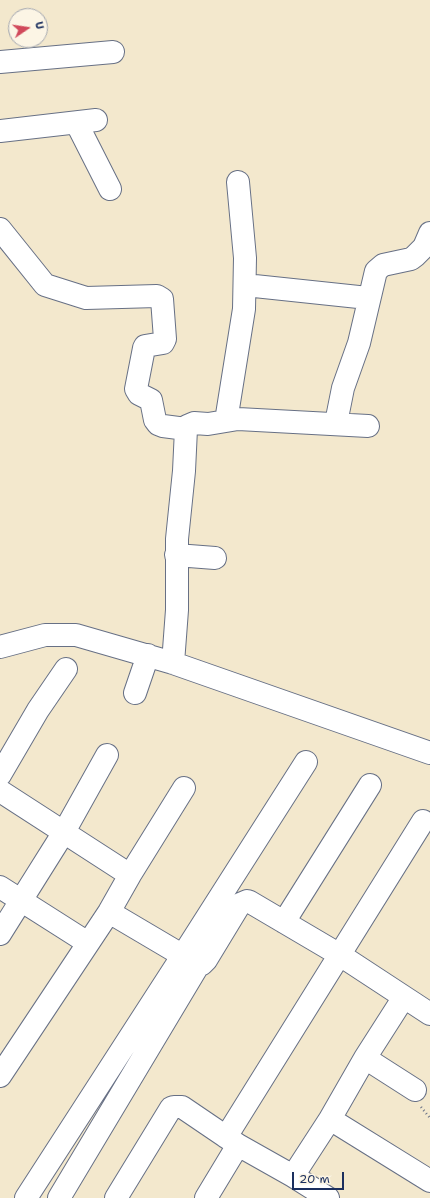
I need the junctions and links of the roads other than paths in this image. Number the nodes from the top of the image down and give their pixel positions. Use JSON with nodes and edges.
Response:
{"nodes":[{"id":1,"x":113,"y":52,"type":"dead end"},
{"id":2,"x":0,"y":62,"type":"edge"},
{"id":3,"x":0,"y":131,"type":"edge"},
{"id":4,"x":238,"y":182,"type":"dead end"},
{"id":5,"x":110,"y":189,"type":"dead end"},
{"id":6,"x":0,"y":230,"type":"edge"},
{"id":7,"x":430,"y":233,"type":"edge"},
{"id":8,"x":244,"y":285,"type":"junction"},
{"id":9,"x":368,"y":298,"type":"junction"},
{"id":10,"x":226,"y":421,"type":"junction"},
{"id":11,"x":336,"y":423,"type":"junction"},
{"id":12,"x":368,"y":426,"type":"dead end"},
{"id":13,"x":186,"y":429,"type":"junction"},
{"id":14,"x":176,"y":555,"type":"junction"},
{"id":15,"x":215,"y":558,"type":"dead end"},
{"id":16,"x":0,"y":647,"type":"edge"},
{"id":17,"x":148,"y":655,"type":"junction"},
{"id":18,"x":173,"y":663,"type":"junction"},
{"id":19,"x":66,"y":669,"type":"dead end"},
{"id":20,"x":135,"y":693,"type":"dead end"},
{"id":21,"x":430,"y":753,"type":"edge"},
{"id":22,"x":107,"y":755,"type":"dead end"},
{"id":23,"x":306,"y":762,"type":"dead end"},
{"id":24,"x":0,"y":775,"type":"edge"},
{"id":25,"x":370,"y":785,"type":"dead end"},
{"id":26,"x":184,"y":788,"type":"dead end"},
{"id":27,"x":0,"y":791,"type":"edge"},
{"id":28,"x":424,"y":822,"type":"dead end"},
{"id":29,"x":64,"y":832,"type":"junction"},
{"id":30,"x":130,"y":875,"type":"junction"},
{"id":31,"x":0,"y":887,"type":"edge"},
{"id":32,"x":21,"y":900,"type":"junction"},
{"id":33,"x":109,"y":912,"type":"junction"},
{"id":34,"x":284,"y":922,"type":"junction"},
{"id":35,"x":0,"y":934,"type":"edge"},
{"id":36,"x":88,"y":943,"type":"junction"},
{"id":37,"x":340,"y":956,"type":"junction"},
{"id":38,"x":191,"y":960,"type":"junction"},
{"id":39,"x":404,"y":997,"type":"junction"},
{"id":40,"x":430,"y":1014,"type":"edge"},
{"id":41,"x":365,"y":1058,"type":"junction"},
{"id":42,"x":0,"y":1076,"type":"edge"},
{"id":43,"x":415,"y":1090,"type":"dead end"},
{"id":44,"x":330,"y":1119,"type":"junction"},
{"id":45,"x":232,"y":1141,"type":"junction"},
{"id":46,"x":293,"y":1176,"type":"junction"},
{"id":47,"x":430,"y":1181,"type":"edge"},
{"id":48,"x":26,"y":1198,"type":"edge"},
{"id":49,"x":59,"y":1198,"type":"edge"},
{"id":50,"x":116,"y":1198,"type":"edge"},
{"id":51,"x":206,"y":1198,"type":"edge"},
{"id":52,"x":328,"y":1198,"type":"edge"}],
"edges":[{"from":1,"to":2,"type":"street"},
{"from":3,"to":5,"type":"street"},
{"from":4,"to":8,"type":"street"},
{"from":6,"to":13,"type":"street"},
{"from":7,"to":9,"type":"street"},
{"from":8,"to":9,"type":"street"},
{"from":8,"to":10,"type":"street"},
{"from":9,"to":11,"type":"street"},
{"from":10,"to":11,"type":"street"},
{"from":10,"to":13,"type":"street"},
{"from":11,"to":12,"type":"street"},
{"from":13,"to":14,"type":"street"},
{"from":14,"to":15,"type":"street"},
{"from":14,"to":18,"type":"street"},
{"from":16,"to":17,"type":"street"},
{"from":17,"to":18,"type":"street"},
{"from":17,"to":20,"type":"street"},
{"from":18,"to":21,"type":"street"},
{"from":19,"to":24,"type":"street"},
{"from":22,"to":29,"type":"street"},
{"from":23,"to":38,"type":"street"},
{"from":25,"to":34,"type":"street"},
{"from":26,"to":30,"type":"street"},
{"from":27,"to":29,"type":"street"},
{"from":28,"to":37,"type":"street"},
{"from":29,"to":30,"type":"street"},
{"from":29,"to":32,"type":"street"},
{"from":30,"to":33,"type":"street"},
{"from":31,"to":32,"type":"street"},
{"from":32,"to":35,"type":"street"},
{"from":32,"to":36,"type":"street"},
{"from":33,"to":36,"type":"street"},
{"from":33,"to":38,"type":"street"},
{"from":34,"to":37,"type":"street"},
{"from":34,"to":38,"type":"street"},
{"from":36,"to":42,"type":"street"},
{"from":37,"to":39,"type":"street"},
{"from":37,"to":45,"type":"street"},
{"from":38,"to":48,"type":"street"},
{"from":38,"to":49,"type":"street"},
{"from":39,"to":40,"type":"street"},
{"from":39,"to":41,"type":"street"},
{"from":41,"to":43,"type":"street"},
{"from":41,"to":44,"type":"street"},
{"from":44,"to":46,"type":"street"},
{"from":44,"to":47,"type":"street"},
{"from":45,"to":46,"type":"street"},
{"from":45,"to":50,"type":"street"},
{"from":45,"to":51,"type":"street"},
{"from":46,"to":52,"type":"street"}]}
